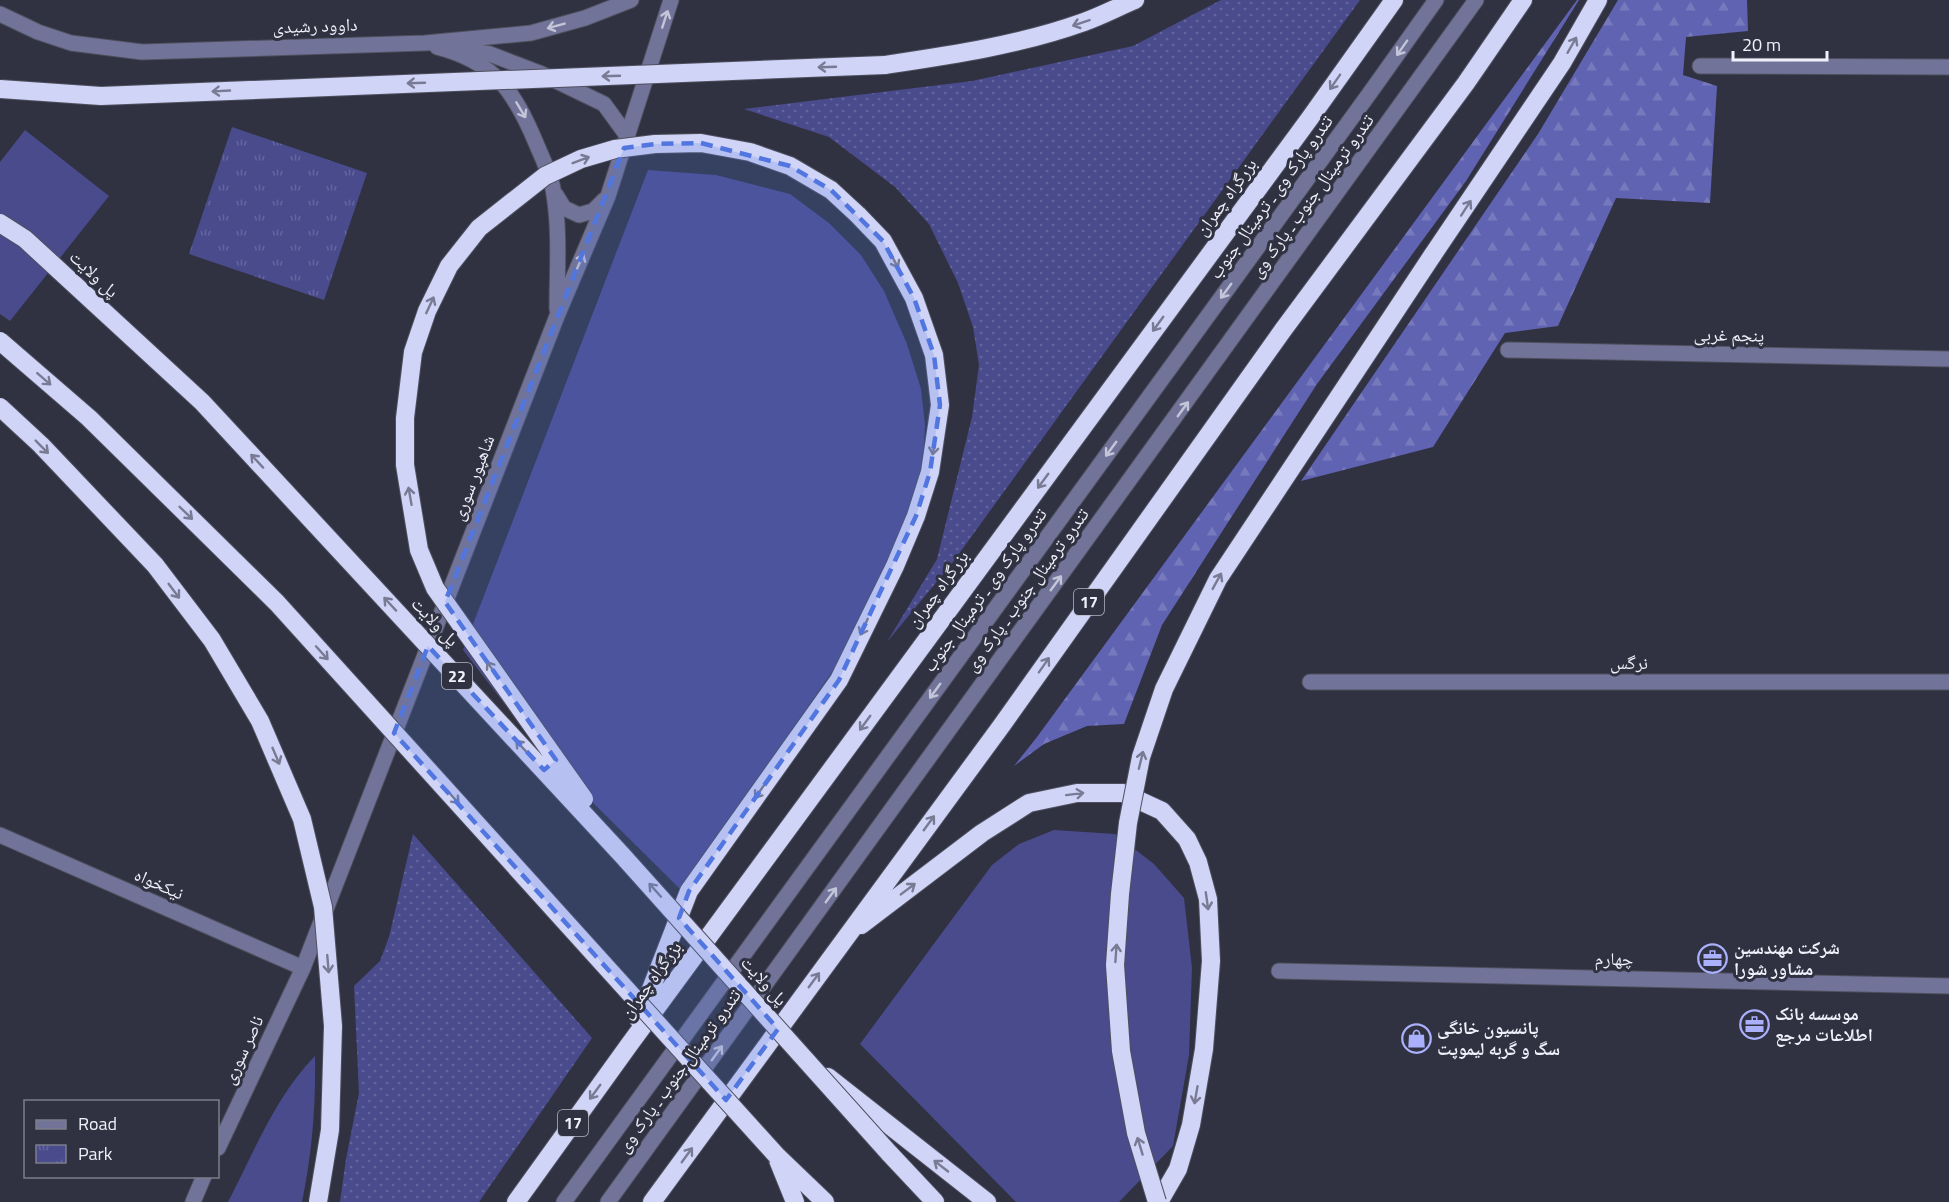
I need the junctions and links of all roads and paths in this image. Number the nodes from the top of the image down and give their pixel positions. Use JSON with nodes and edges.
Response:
{"nodes":[{"id":1,"x":631,"y":0,"type":"edge"},
{"id":2,"x":671,"y":0,"type":"edge"},
{"id":3,"x":1135,"y":0,"type":"edge"},
{"id":4,"x":1394,"y":0,"type":"edge"},
{"id":5,"x":1436,"y":0,"type":"edge"},
{"id":6,"x":1476,"y":0,"type":"edge"},
{"id":7,"x":1522,"y":0,"type":"edge"},
{"id":8,"x":1598,"y":0,"type":"edge"},
{"id":9,"x":0,"y":14,"type":"edge"},
{"id":10,"x":425,"y":44,"type":"junction"},
{"id":11,"x":1700,"y":66,"type":"dead end"},
{"id":12,"x":1949,"y":67,"type":"edge"},
{"id":13,"x":0,"y":89,"type":"edge"},
{"id":14,"x":628,"y":137,"type":"junction"},
{"id":15,"x":554,"y":192,"type":"junction"},
{"id":16,"x":608,"y":196,"type":"junction"},
{"id":17,"x":0,"y":223,"type":"edge"},
{"id":18,"x":557,"y":316,"type":"junction"},
{"id":19,"x":0,"y":341,"type":"edge"},
{"id":20,"x":1508,"y":350,"type":"dead end"},
{"id":21,"x":1949,"y":359,"type":"edge"},
{"id":22,"x":0,"y":407,"type":"edge"},
{"id":23,"x":1310,"y":682,"type":"dead end"},
{"id":24,"x":1949,"y":682,"type":"edge"},
{"id":25,"x":0,"y":835,"type":"edge"},
{"id":26,"x":622,"y":855,"type":"junction"},
{"id":27,"x":845,"y":937,"type":"junction"},
{"id":28,"x":303,"y":968,"type":"junction"},
{"id":29,"x":1279,"y":971,"type":"dead end"},
{"id":30,"x":1949,"y":986,"type":"edge"},
{"id":31,"x":629,"y":1045,"type":"junction"},
{"id":32,"x":809,"y":1063,"type":"junction"},
{"id":33,"x":219,"y":1146,"type":"edge"},
{"id":34,"x":777,"y":1156,"type":"junction"},
{"id":35,"x":203,"y":1178,"type":"edge"},
{"id":36,"x":193,"y":1202,"type":"edge"},
{"id":37,"x":318,"y":1202,"type":"edge"},
{"id":38,"x":516,"y":1202,"type":"edge"},
{"id":39,"x":564,"y":1202,"type":"edge"},
{"id":40,"x":608,"y":1202,"type":"edge"},
{"id":41,"x":652,"y":1202,"type":"edge"},
{"id":42,"x":795,"y":1202,"type":"edge"},
{"id":43,"x":825,"y":1202,"type":"edge"},
{"id":44,"x":935,"y":1202,"type":"edge"},
{"id":45,"x":987,"y":1202,"type":"edge"},
{"id":46,"x":1158,"y":1202,"type":"edge"}],
"edges":[{"from":1,"to":10,"type":"street","name":"داوود رشیدی","one_way":true},
{"from":14,"to":2,"type":"street","name":"شاهپور سوری","one_way":true},
{"from":3,"to":13,"type":"highway","one_way":true,"bridge":true},
{"from":4,"to":31,"type":"highway","name":"بزرگراه چمران","number":"17","one_way":true},
{"from":5,"to":39,"type":"street","name":"تندرو پارک وی ـ ترمینال جنوب","one_way":true},
{"from":40,"to":6,"type":"street","name":"تندرو ترمینال جنوب ـ پارک وی","one_way":true},
{"from":27,"to":7,"type":"highway","number":"17","one_way":true},
{"from":46,"to":8,"type":"highway","one_way":true,"bridge":true},
{"from":9,"to":10,"type":"street","name":"داوود رشیدی"},
{"from":10,"to":14,"type":"street"},
{"from":10,"to":15,"type":"street","one_way":true},
{"from":11,"to":12,"type":"street"},
{"from":14,"to":16,"type":"street","name":"شاهپور سوری"},
{"from":15,"to":16,"type":"street"},
{"from":15,"to":18,"type":"street"},
{"from":18,"to":16,"type":"street","name":"شاهپور سوری","one_way":true},
{"from":26,"to":17,"type":"highway","name":"پل ولایت","number":"22","one_way":true,"bridge":true},
{"from":18,"to":28,"type":"street","name":"شاهپور سوری"},
{"from":19,"to":34,"type":"highway","one_way":true,"bridge":true},
{"from":20,"to":21,"type":"street","name":"پنجم غربی"},
{"from":22,"to":37,"type":"highway","one_way":true,"bridge":true},
{"from":23,"to":24,"type":"street","name":"نرگس"},
{"from":25,"to":28,"type":"street","name":"نیکخواه"},
{"from":26,"to":31,"type":"highway","one_way":true,"bridge":true},
{"from":32,"to":26,"type":"highway","name":"پل ولایت","number":"22","one_way":true,"bridge":true},
{"from":41,"to":27,"type":"highway","number":"17","one_way":true},
{"from":27,"to":46,"type":"highway","one_way":true},
{"from":28,"to":33,"type":"street","name":"ناصر سوری"},
{"from":29,"to":30,"type":"street","name":"چهارم"},
{"from":31,"to":38,"type":"highway","name":"بزرگراه چمران","number":"17","one_way":true},
{"from":32,"to":44,"type":"highway","name":"پل ولایت","number":"22","bridge":true},
{"from":45,"to":32,"type":"highway","one_way":true},
{"from":34,"to":42,"type":"highway"},
{"from":34,"to":43,"type":"highway"},
{"from":35,"to":36,"type":"street"}]}
